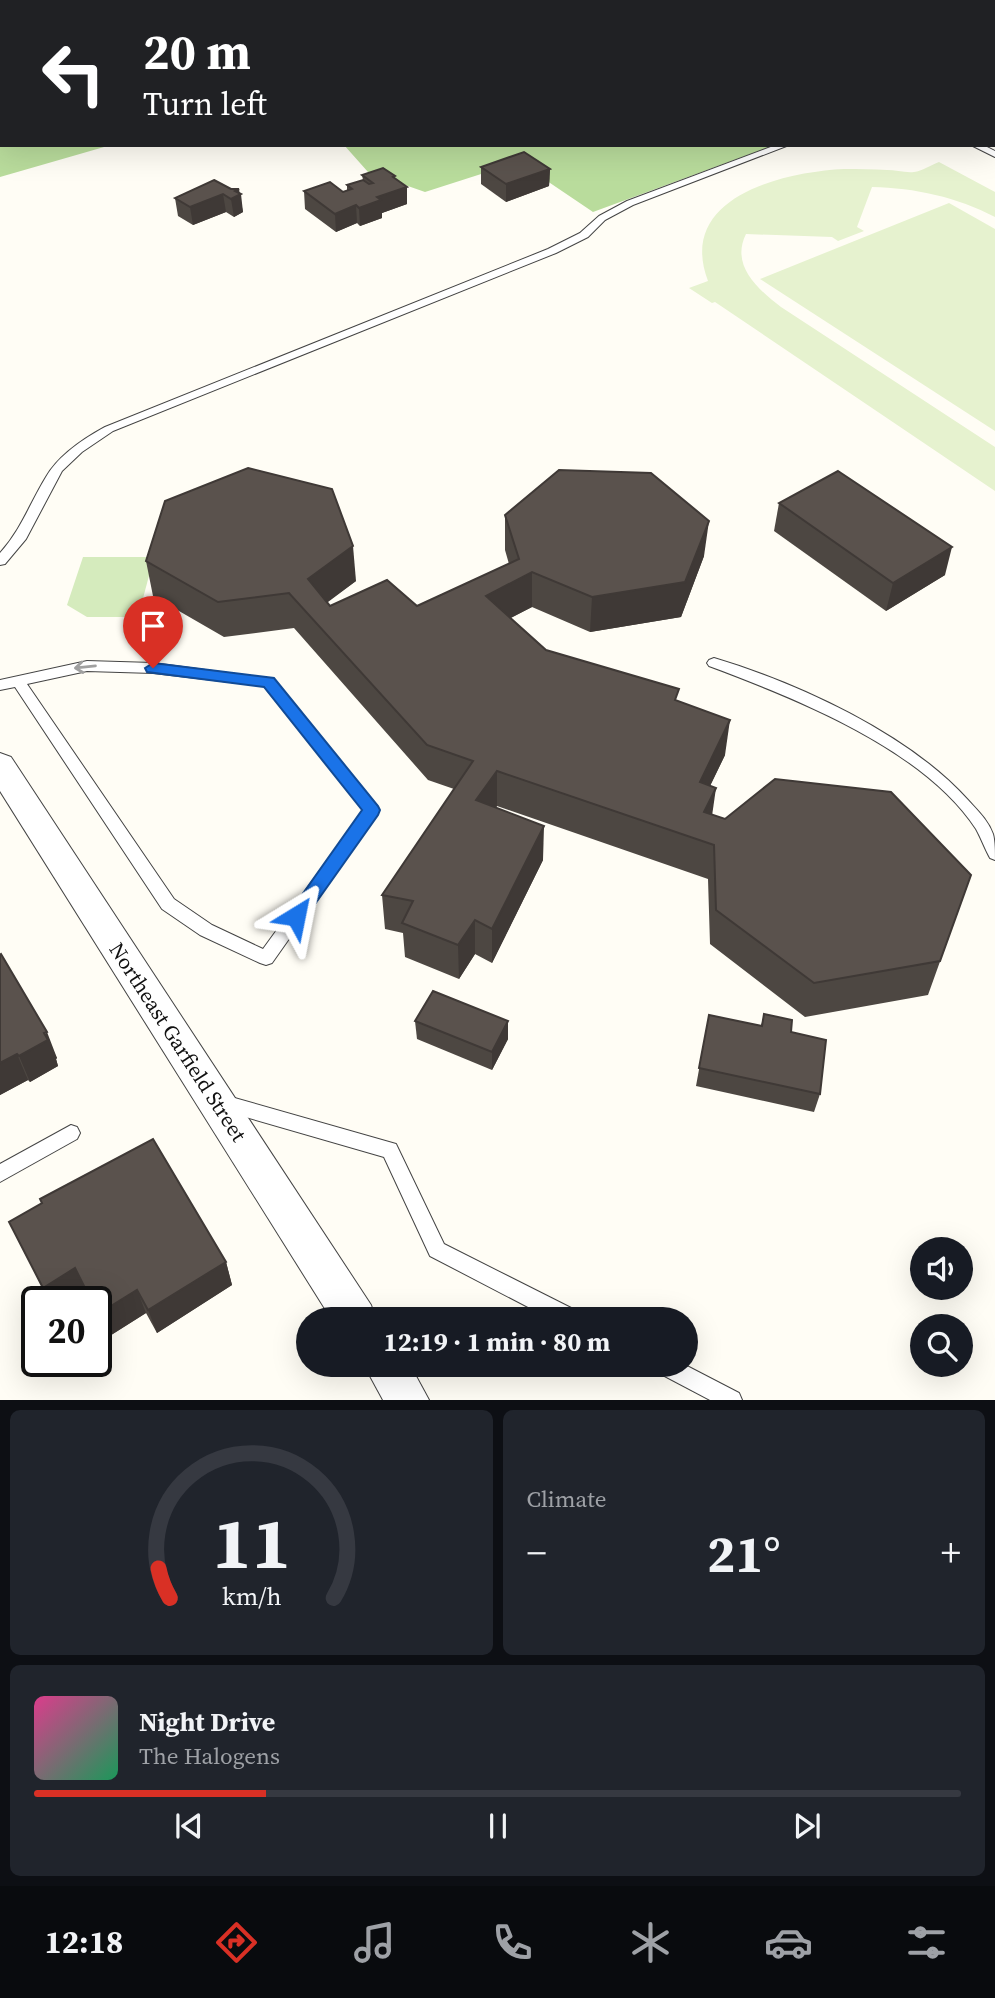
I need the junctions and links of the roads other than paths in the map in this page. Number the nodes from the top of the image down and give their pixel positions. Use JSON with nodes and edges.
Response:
{"nodes":[{"id":1,"x":780,"y":147,"type":"edge"},
{"id":2,"x":0,"y":561,"type":"edge"},
{"id":3,"x":714,"y":663,"type":"dead end"},
{"id":4,"x":18,"y":681,"type":"junction"},
{"id":5,"x":0,"y":685,"type":"edge"},
{"id":6,"x":0,"y":765,"type":"edge"},
{"id":7,"x":995,"y":854,"type":"edge"},
{"id":8,"x":216,"y":1101,"type":"junction"},
{"id":9,"x":71,"y":1133,"type":"dead end"},
{"id":10,"x":0,"y":1174,"type":"edge"},
{"id":11,"x":348,"y":1307,"type":"edge"},
{"id":12,"x":549,"y":1307,"type":"edge"},
{"id":13,"x":393,"y":1377,"type":"edge"},
{"id":14,"x":688,"y":1377,"type":"edge"},
{"id":15,"x":408,"y":1399,"type":"edge"},
{"id":16,"x":732,"y":1399,"type":"edge"}],
"edges":[{"from":1,"to":2,"type":"lane"},
{"from":3,"to":7,"type":"lane"},
{"from":4,"to":4,"type":"lane","one_way":true},
{"from":4,"to":5,"type":"lane"},
{"from":6,"to":8,"type":"street","name":"Northeast Garfield Street"},
{"from":8,"to":11,"type":"street","name":"Northeast Garfield Street"},
{"from":8,"to":12,"type":"lane"},
{"from":9,"to":10,"type":"lane"},
{"from":13,"to":15,"type":"street"},
{"from":14,"to":16,"type":"lane"}]}
